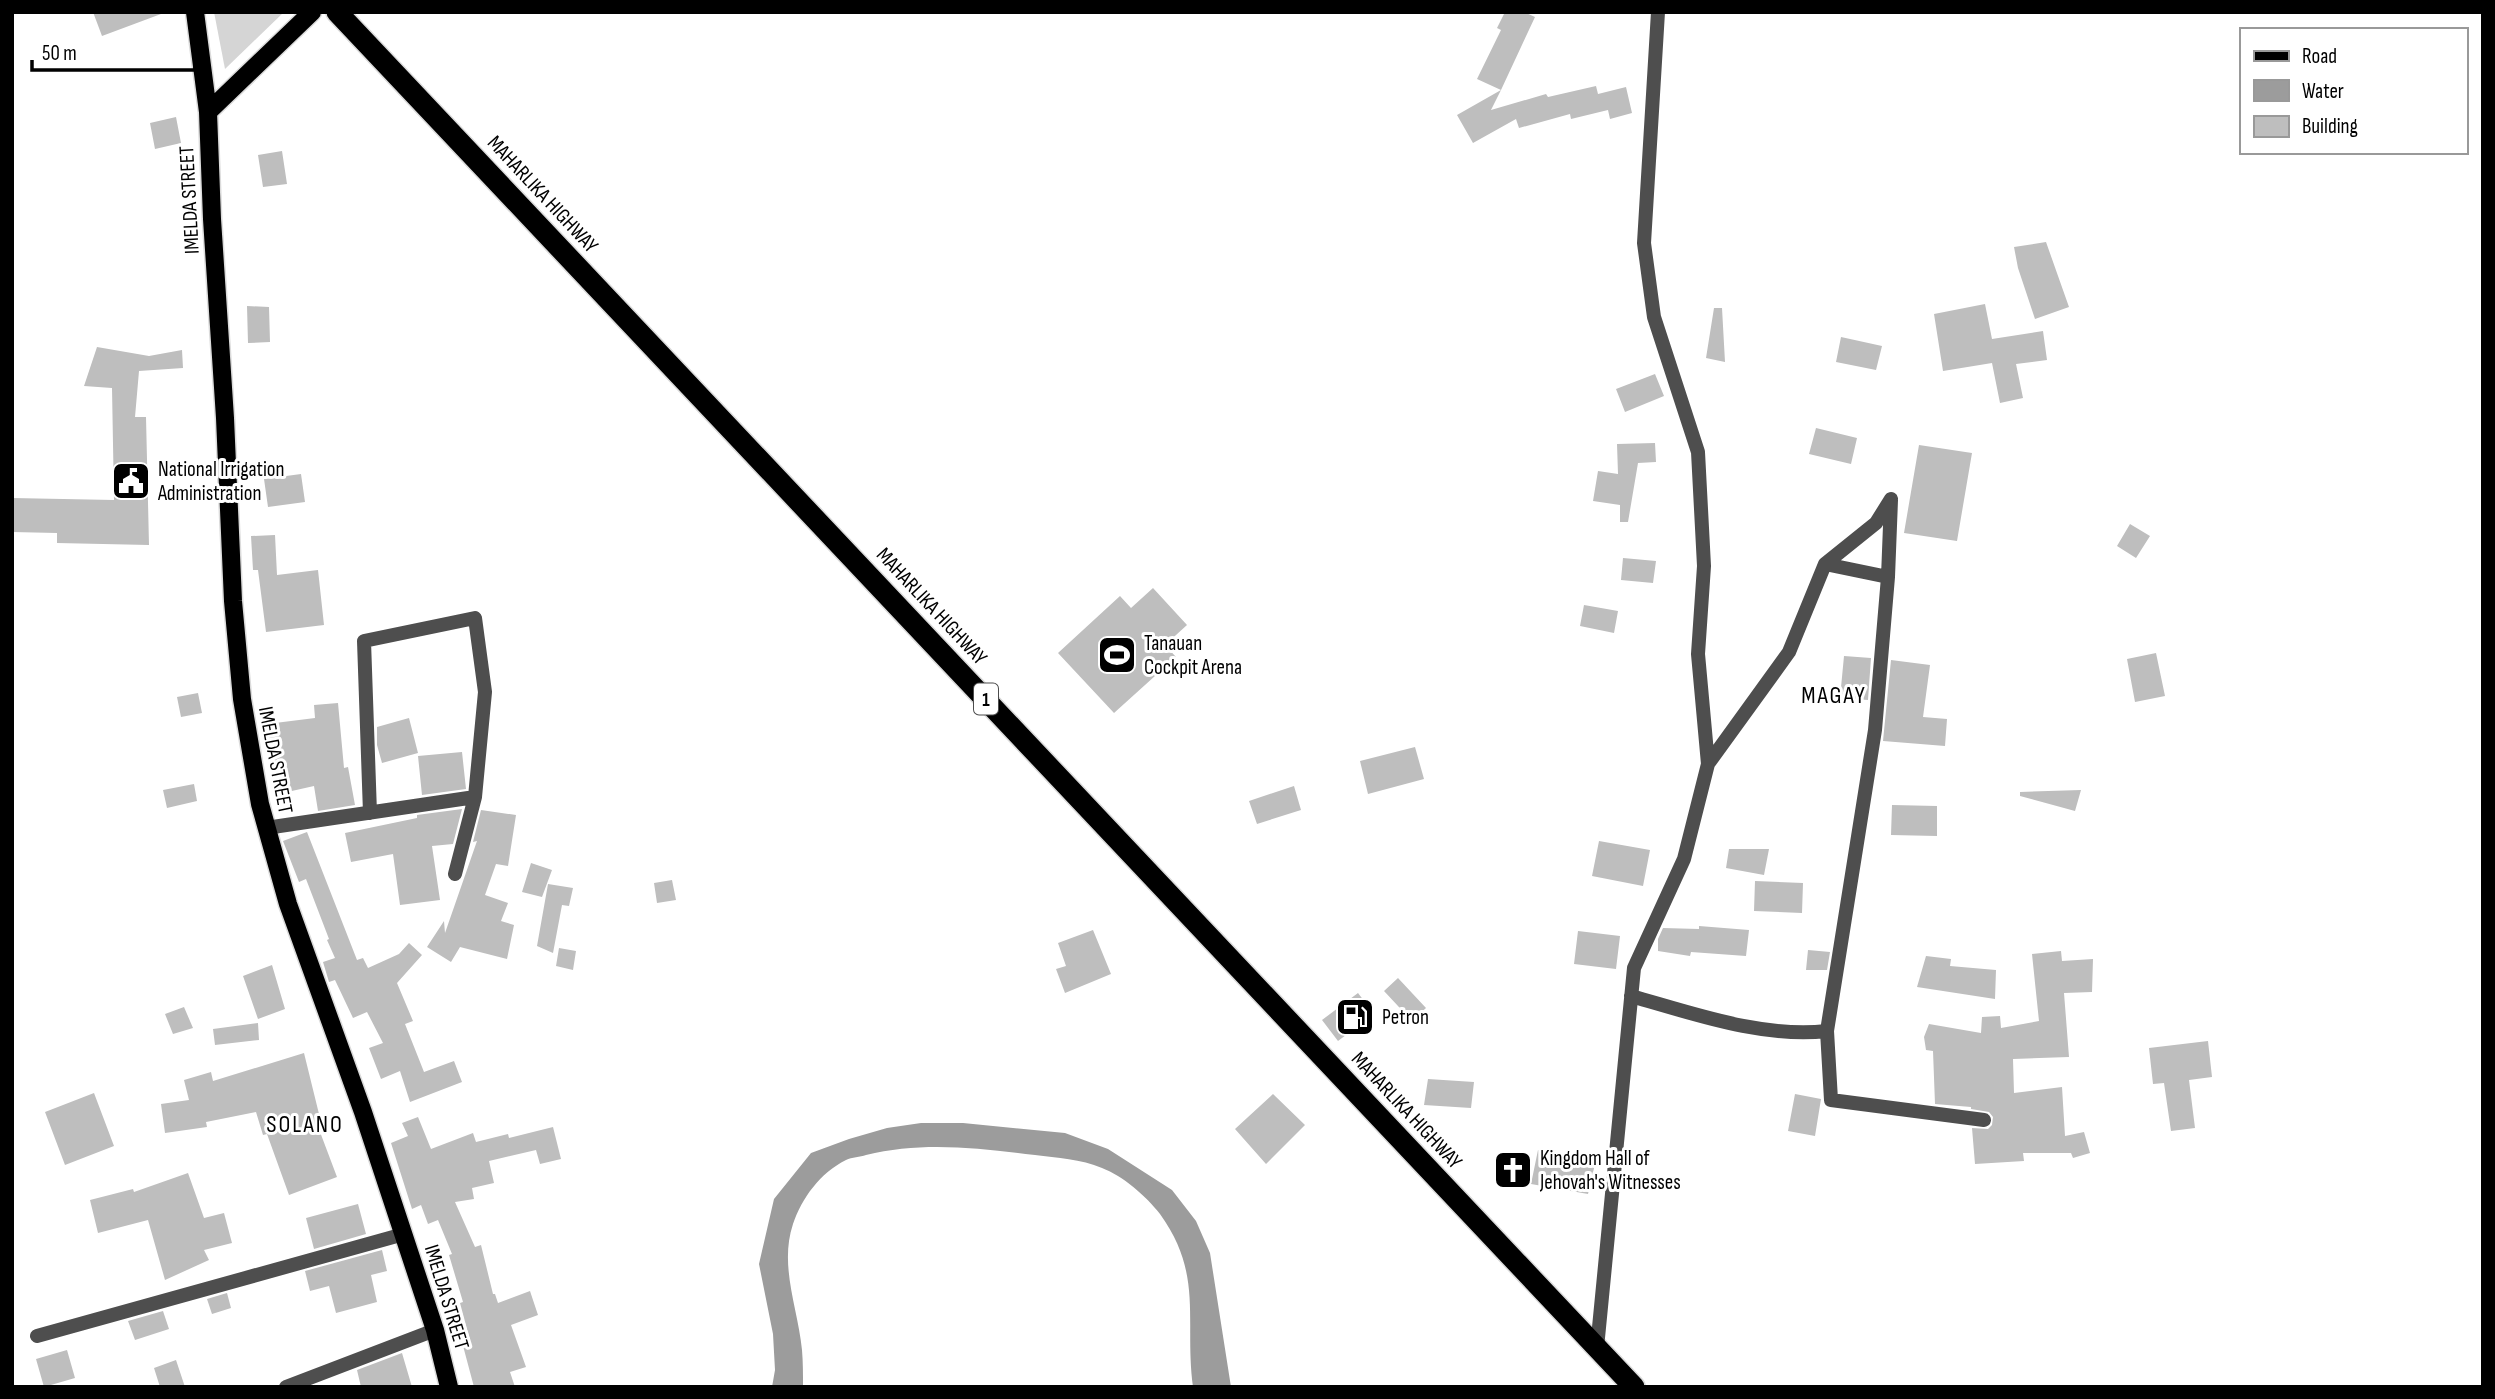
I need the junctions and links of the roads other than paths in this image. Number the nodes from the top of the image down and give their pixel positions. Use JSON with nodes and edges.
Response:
{"nodes":[{"id":1,"x":195,"y":12,"type":"edge"},
{"id":2,"x":312,"y":12,"type":"edge"},
{"id":3,"x":337,"y":12,"type":"edge"},
{"id":4,"x":1658,"y":12,"type":"edge"},
{"id":5,"x":208,"y":113,"type":"junction"},
{"id":6,"x":1825,"y":564,"type":"junction"},
{"id":7,"x":1888,"y":577,"type":"junction"},
{"id":8,"x":1708,"y":764,"type":"junction"},
{"id":9,"x":475,"y":797,"type":"junction"},
{"id":10,"x":370,"y":813,"type":"junction"},
{"id":11,"x":266,"y":828,"type":"junction"},
{"id":12,"x":455,"y":874,"type":"dead end"},
{"id":13,"x":1631,"y":996,"type":"junction"},
{"id":14,"x":1828,"y":1031,"type":"junction"},
{"id":15,"x":1984,"y":1120,"type":"dead end"},
{"id":16,"x":404,"y":1234,"type":"junction"},
{"id":17,"x":435,"y":1330,"type":"junction"},
{"id":18,"x":37,"y":1336,"type":"dead end"},
{"id":19,"x":1597,"y":1348,"type":"junction"},
{"id":20,"x":286,"y":1387,"type":"edge"},
{"id":21,"x":449,"y":1387,"type":"edge"},
{"id":22,"x":1634,"y":1387,"type":"edge"}],
"edges":[{"from":1,"to":5,"type":"main road","name":"IMELDA STREET"},
{"from":2,"to":5,"type":"main road"},
{"from":3,"to":19,"type":"highway","name":"MAHARLIKA HIGHWAY","number":"1"},
{"from":4,"to":8,"type":"street"},
{"from":5,"to":11,"type":"main road","name":"IMELDA STREET"},
{"from":6,"to":7,"type":"street"},
{"from":6,"to":7,"type":"street"},
{"from":6,"to":8,"type":"street"},
{"from":7,"to":14,"type":"street"},
{"from":8,"to":13,"type":"street"},
{"from":9,"to":10,"type":"street"},
{"from":9,"to":10,"type":"street"},
{"from":9,"to":12,"type":"street"},
{"from":10,"to":11,"type":"street"},
{"from":11,"to":16,"type":"main road","name":"IMELDA STREET"},
{"from":13,"to":14,"type":"street"},
{"from":13,"to":19,"type":"street"},
{"from":14,"to":15,"type":"street"},
{"from":16,"to":17,"type":"main road","name":"IMELDA STREET"},
{"from":16,"to":18,"type":"street"},
{"from":17,"to":20,"type":"street"},
{"from":17,"to":21,"type":"main road","name":"IMELDA STREET"},
{"from":19,"to":22,"type":"highway","name":"MAHARLIKA HIGHWAY","number":"1"}]}
